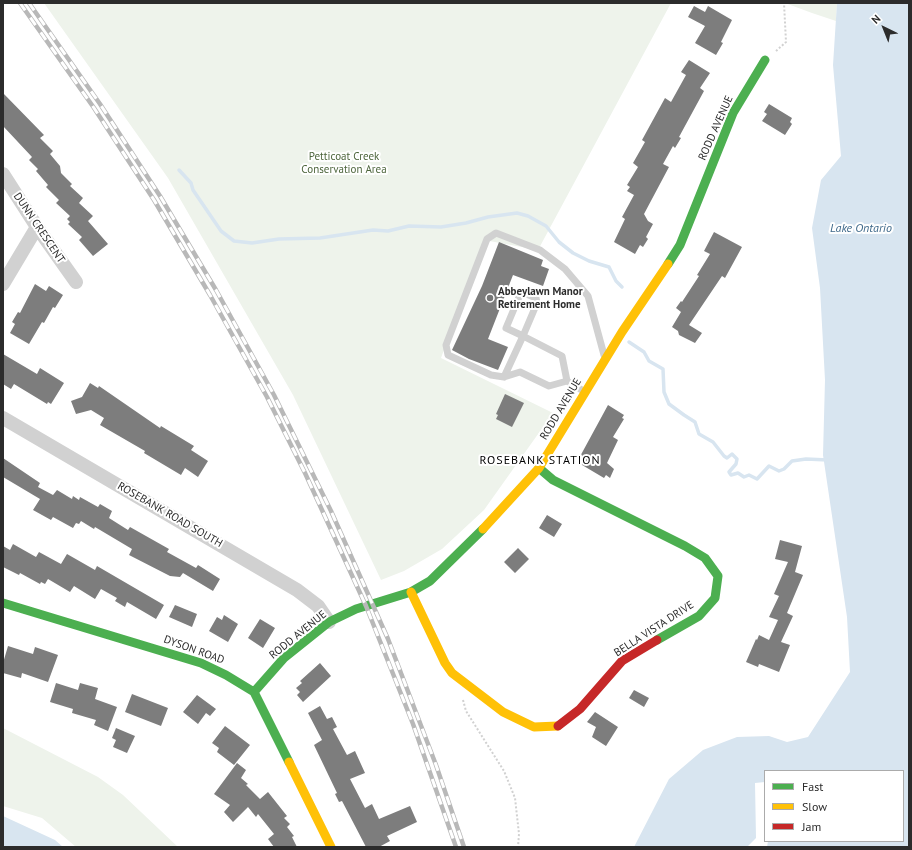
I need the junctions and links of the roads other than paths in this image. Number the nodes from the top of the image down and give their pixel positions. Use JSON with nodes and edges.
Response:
{"nodes":[{"id":1,"x":765,"y":60,"type":"road end"},
{"id":2,"x":3,"y":174,"type":"edge"},
{"id":3,"x":37,"y":227,"type":"junction"},
{"id":4,"x":76,"y":282,"type":"dead end"},
{"id":5,"x":3,"y":284,"type":"edge"},
{"id":6,"x":523,"y":336,"type":"junction"},
{"id":7,"x":606,"y":359,"type":"junction"},
{"id":8,"x":504,"y":377,"type":"junction"},
{"id":9,"x":567,"y":382,"type":"junction"},
{"id":10,"x":585,"y":392,"type":"junction"},
{"id":11,"x":3,"y":418,"type":"edge"},
{"id":12,"x":539,"y":468,"type":"junction"},
{"id":13,"x":411,"y":592,"type":"junction"},
{"id":14,"x":3,"y":603,"type":"edge"},
{"id":15,"x":329,"y":622,"type":"junction"},
{"id":16,"x":254,"y":692,"type":"junction"},
{"id":17,"x":332,"y":847,"type":"edge"}],
"edges":[{"from":1,"to":7,"type":"street","name":"RODD AVENUE"},
{"from":2,"to":3,"type":"street","name":"DUNN CRESCENT"},
{"from":3,"to":4,"type":"street","name":"DUNN CRESCENT"},
{"from":3,"to":5,"type":"street"},
{"from":6,"to":6,"type":"lane"},
{"from":6,"to":8,"type":"lane"},
{"from":6,"to":9,"type":"lane"},
{"from":7,"to":8,"type":"lane"},
{"from":7,"to":10,"type":"street","name":"RODD AVENUE"},
{"from":8,"to":9,"type":"lane"},
{"from":9,"to":10,"type":"lane"},
{"from":10,"to":12,"type":"street","name":"RODD AVENUE"},
{"from":11,"to":15,"type":"street","name":"ROSEBANK ROAD SOUTH"},
{"from":12,"to":13,"type":"street","name":"RODD AVENUE"},
{"from":12,"to":13,"type":"street","name":"BELLA VISTA DRIVE"},
{"from":13,"to":15,"type":"street","name":"RODD AVENUE"},
{"from":14,"to":16,"type":"street","name":"DYSON ROAD"},
{"from":15,"to":16,"type":"street","name":"RODD AVENUE"},
{"from":16,"to":17,"type":"street"}]}
